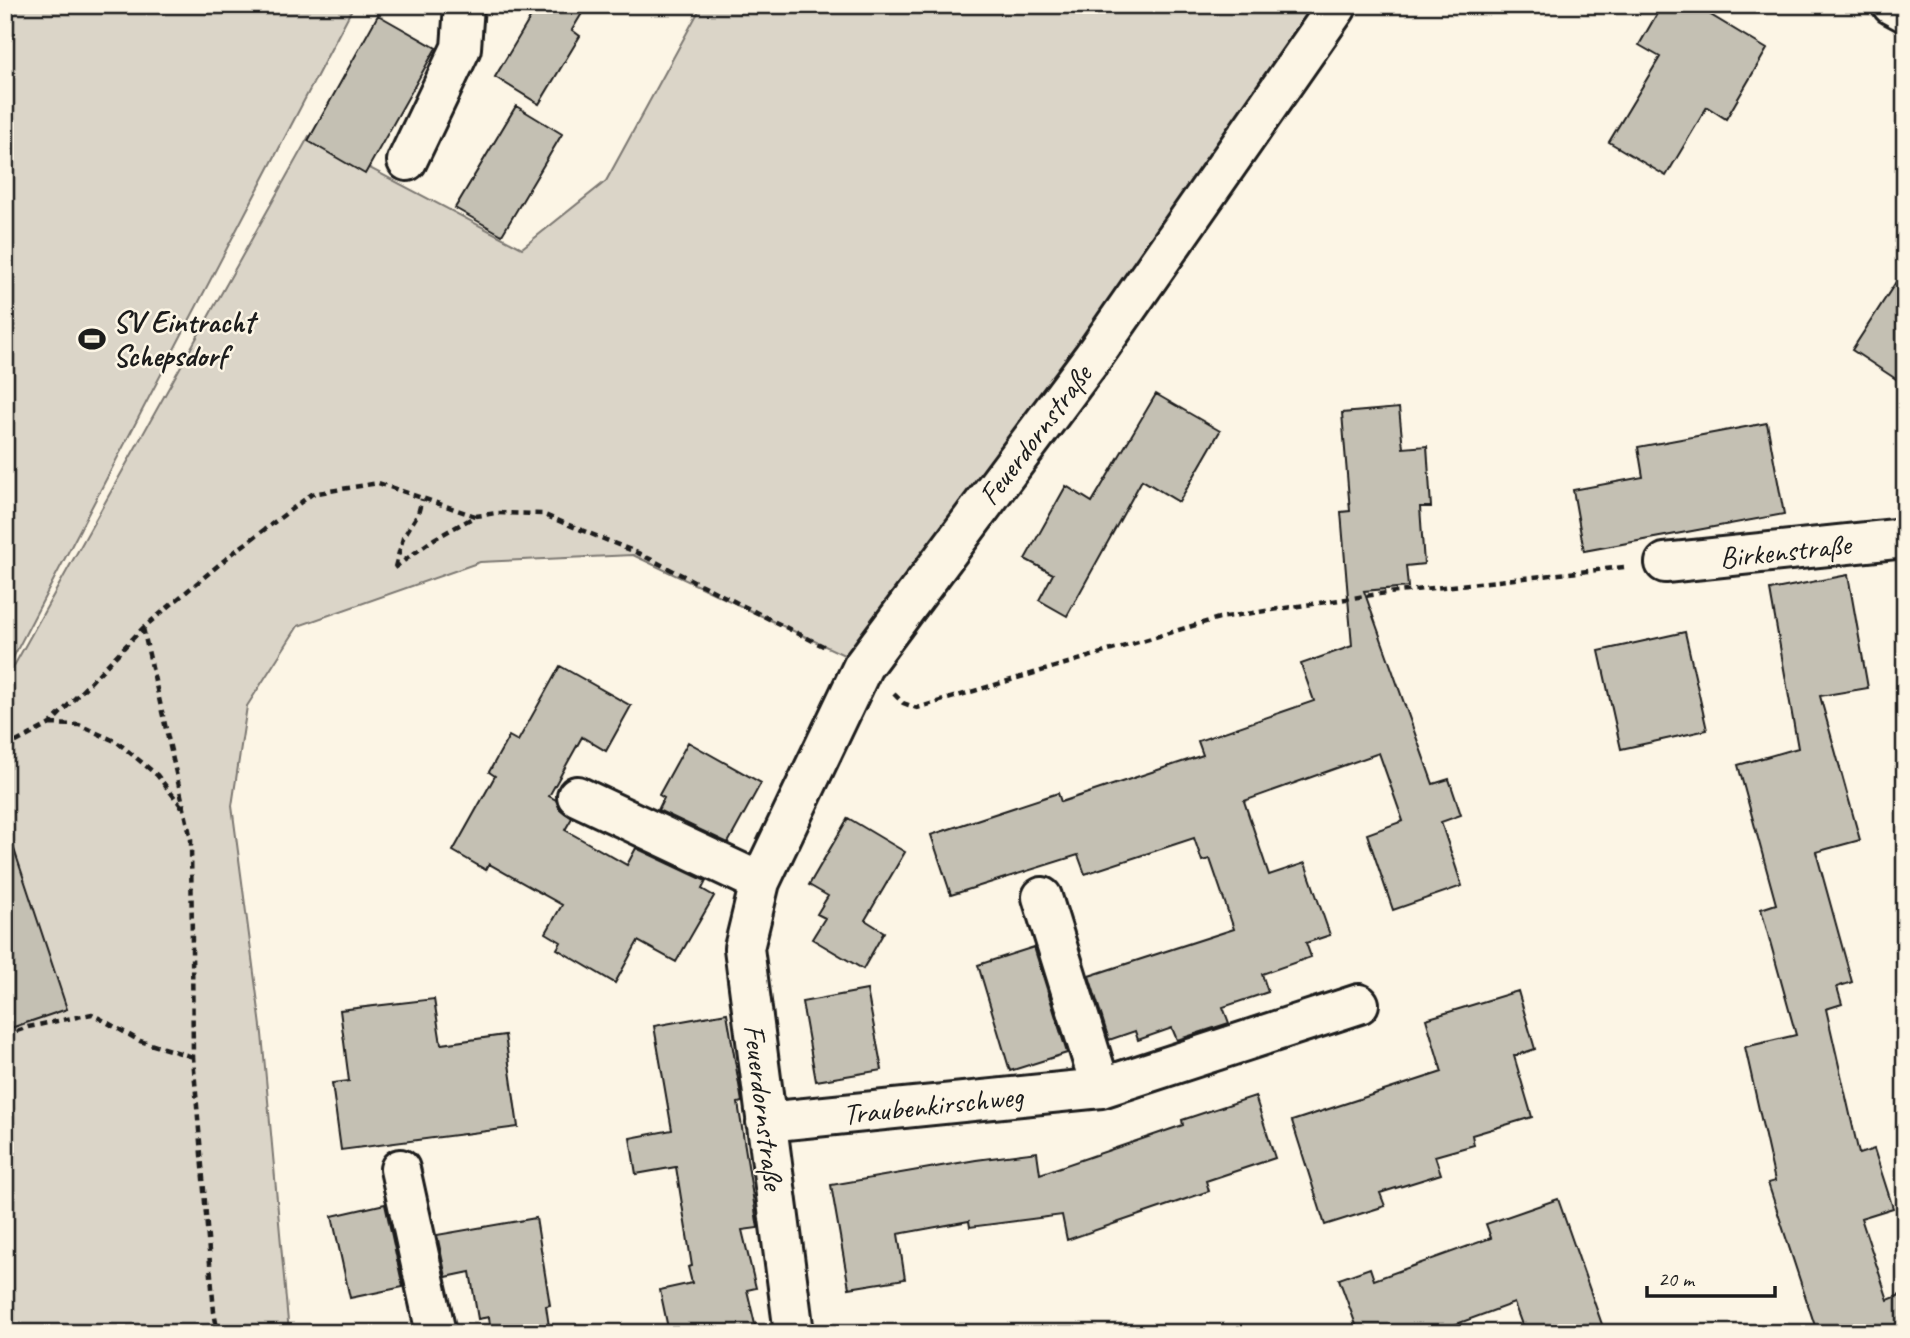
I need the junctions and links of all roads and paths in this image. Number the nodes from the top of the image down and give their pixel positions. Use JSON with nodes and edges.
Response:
{"nodes":[{"id":1,"x":464,"y":5,"type":"edge"},
{"id":2,"x":1330,"y":5,"type":"edge"},
{"id":3,"x":1892,"y":5,"type":"edge"},
{"id":4,"x":1905,"y":12,"type":"edge"},
{"id":5,"x":407,"y":160,"type":"dead end"},
{"id":6,"x":422,"y":499,"type":"junction"},
{"id":7,"x":476,"y":516,"type":"junction"},
{"id":8,"x":1905,"y":538,"type":"edge"},
{"id":9,"x":1665,"y":563,"type":"joint"},
{"id":10,"x":143,"y":628,"type":"junction"},
{"id":11,"x":863,"y":666,"type":"junction"},
{"id":12,"x":50,"y":724,"type":"junction"},
{"id":13,"x":5,"y":748,"type":"edge"},
{"id":14,"x":577,"y":796,"type":"dead end"},
{"id":15,"x":183,"y":809,"type":"junction"},
{"id":16,"x":760,"y":882,"type":"junction"},
{"id":17,"x":1042,"y":897,"type":"dead end"},
{"id":18,"x":1359,"y":1004,"type":"dead end"},
{"id":19,"x":5,"y":1035,"type":"edge"},
{"id":20,"x":193,"y":1057,"type":"junction"},
{"id":21,"x":1101,"y":1088,"type":"junction"},
{"id":22,"x":766,"y":1122,"type":"junction"},
{"id":23,"x":400,"y":1169,"type":"dead end"},
{"id":24,"x":218,"y":1333,"type":"edge"},
{"id":25,"x":436,"y":1333,"type":"edge"},
{"id":26,"x":794,"y":1333,"type":"edge"}],
"edges":[{"from":1,"to":5,"type":"street"},
{"from":2,"to":11,"type":"street","name":"Feuerdornstraße"},
{"from":3,"to":4,"type":"street"},
{"from":6,"to":7,"type":"path"},
{"from":6,"to":7,"type":"path"},
{"from":6,"to":10,"type":"path"},
{"from":7,"to":11,"type":"path"},
{"from":8,"to":9,"type":"street","name":"Birkenstraße"},
{"from":9,"to":11,"type":"path"},
{"from":10,"to":12,"type":"path"},
{"from":10,"to":15,"type":"path"},
{"from":11,"to":16,"type":"street","name":"Feuerdornstraße"},
{"from":12,"to":13,"type":"path"},
{"from":12,"to":15,"type":"path"},
{"from":14,"to":16,"type":"street"},
{"from":15,"to":20,"type":"path"},
{"from":16,"to":22,"type":"street","name":"Feuerdornstraße"},
{"from":17,"to":21,"type":"street"},
{"from":18,"to":21,"type":"street","name":"Traubenkirschweg"},
{"from":19,"to":20,"type":"path"},
{"from":20,"to":24,"type":"path"},
{"from":21,"to":22,"type":"street","name":"Traubenkirschweg"},
{"from":22,"to":26,"type":"street","name":"Feuerdornstraße"},
{"from":23,"to":25,"type":"street"}]}
